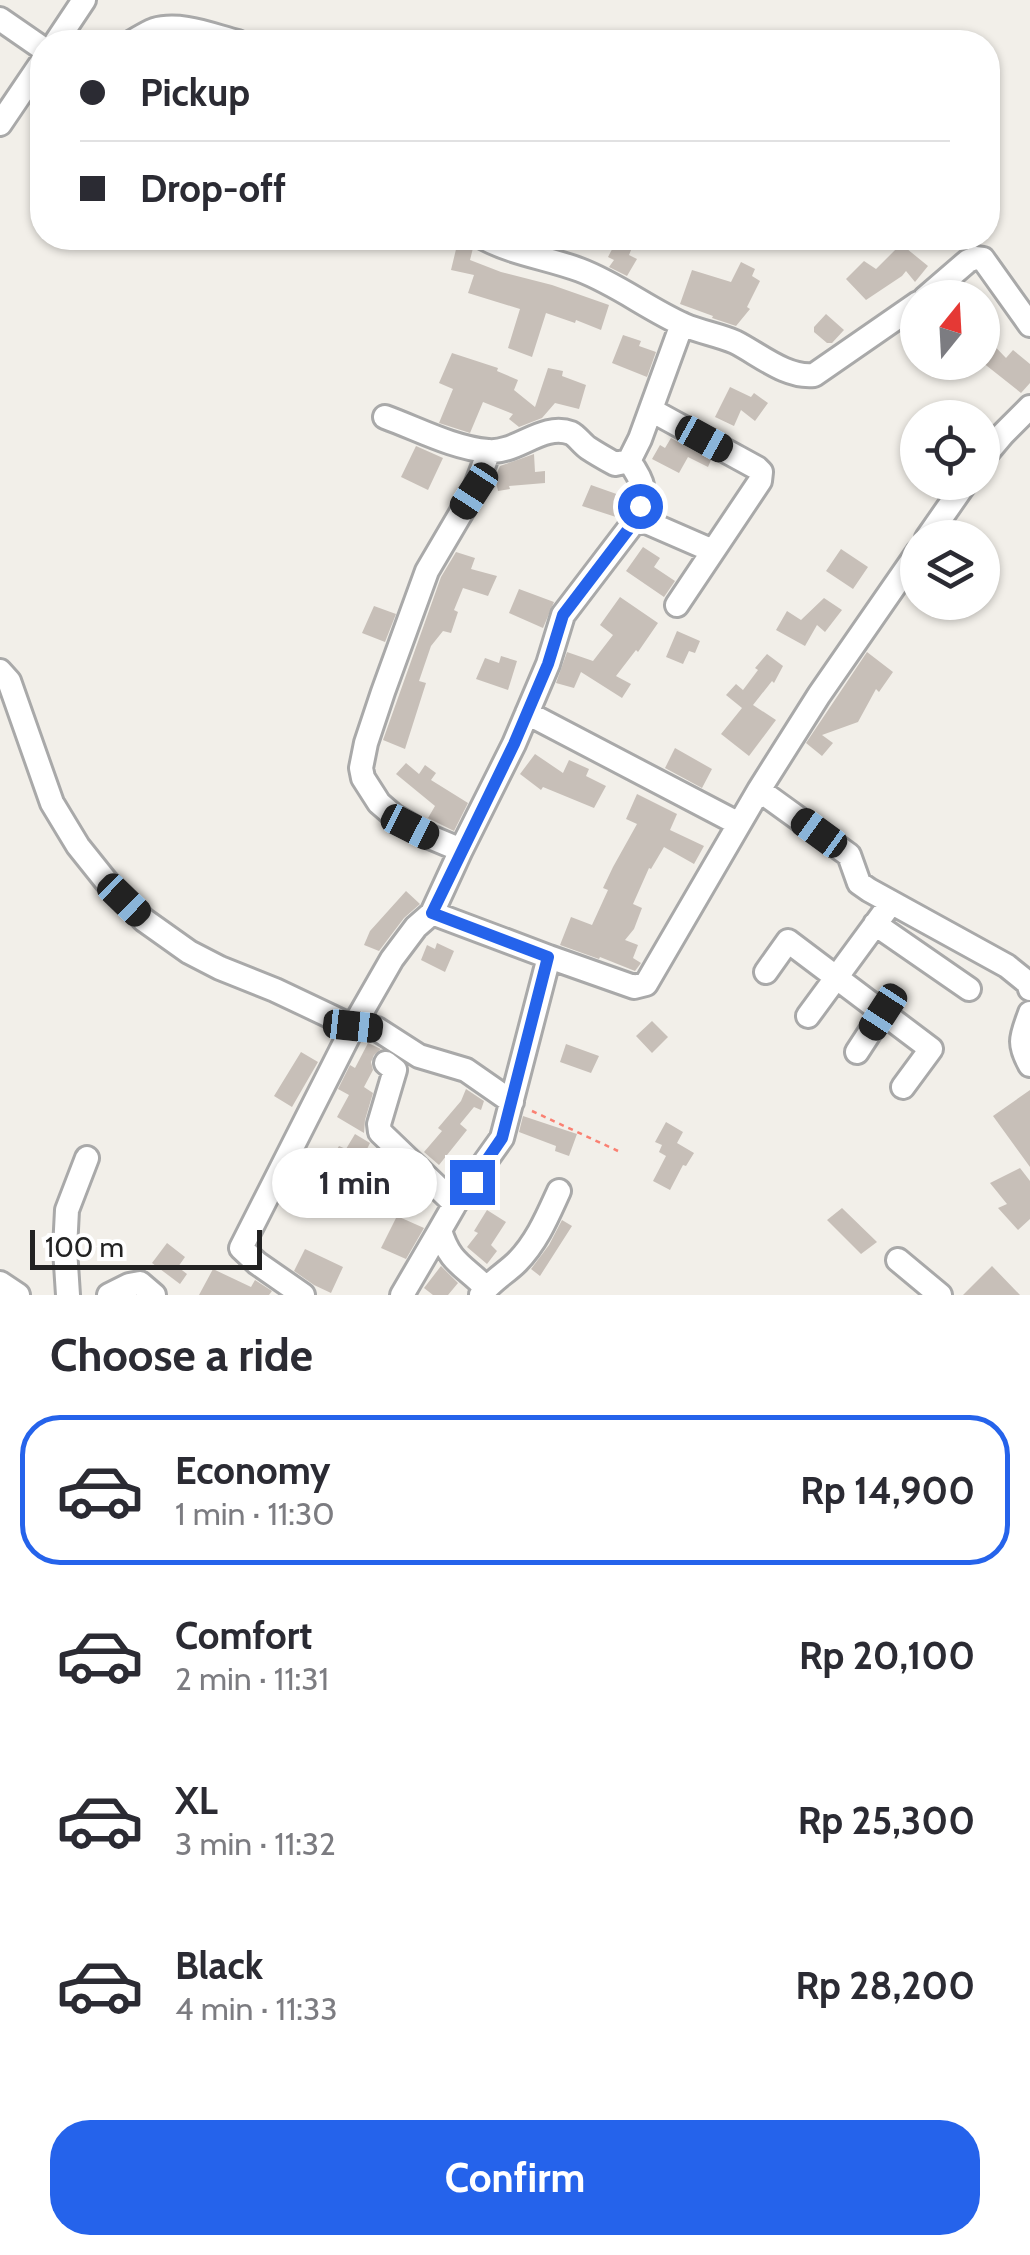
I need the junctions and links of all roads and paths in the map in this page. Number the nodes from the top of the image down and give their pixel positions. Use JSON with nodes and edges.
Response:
{"nodes":[{"id":1,"x":84,"y":0,"type":"edge"},
{"id":2,"x":0,"y":19,"type":"edge"},
{"id":3,"x":64,"y":30,"type":"edge"},
{"id":4,"x":155,"y":30,"type":"edge"},
{"id":5,"x":185,"y":30,"type":"edge"},
{"id":6,"x":30,"y":40,"type":"edge"},
{"id":7,"x":30,"y":80,"type":"edge"},
{"id":8,"x":0,"y":124,"type":"edge"},
{"id":9,"x":516,"y":250,"type":"edge"},
{"id":10,"x":552,"y":250,"type":"edge"},
{"id":11,"x":556,"y":250,"type":"edge"},
{"id":12,"x":971,"y":250,"type":"edge"},
{"id":13,"x":973,"y":250,"type":"edge"},
{"id":14,"x":946,"y":280,"type":"edge"},
{"id":15,"x":900,"y":315,"type":"edge"},
{"id":16,"x":682,"y":324,"type":"junction"},
{"id":17,"x":1030,"y":325,"type":"edge"},
{"id":18,"x":1030,"y":407,"type":"edge"},
{"id":19,"x":651,"y":410,"type":"junction"},
{"id":20,"x":385,"y":417,"type":"dead end"},
{"id":21,"x":1000,"y":438,"type":"edge"},
{"id":22,"x":489,"y":451,"type":"junction"},
{"id":23,"x":628,"y":461,"type":"junction"},
{"id":24,"x":637,"y":518,"type":"junction"},
{"id":25,"x":713,"y":552,"type":"junction"},
{"id":26,"x":900,"y":578,"type":"edge"},
{"id":27,"x":677,"y":605,"type":"dead end"},
{"id":28,"x":0,"y":671,"type":"edge"},
{"id":29,"x":527,"y":713,"type":"junction"},
{"id":30,"x":759,"y":790,"type":"junction"},
{"id":31,"x":740,"y":824,"type":"junction"},
{"id":32,"x":461,"y":850,"type":"junction"},
{"id":33,"x":891,"y":902,"type":"junction"},
{"id":34,"x":432,"y":913,"type":"junction"},
{"id":35,"x":875,"y":924,"type":"junction"},
{"id":36,"x":548,"y":957,"type":"junction"},
{"id":37,"x":766,"y":972,"type":"dead end"},
{"id":38,"x":836,"y":978,"type":"junction"},
{"id":39,"x":1030,"y":988,"type":"edge"},
{"id":40,"x":969,"y":989,"type":"dead end"},
{"id":41,"x":883,"y":1012,"type":"junction"},
{"id":42,"x":1030,"y":1013,"type":"edge"},
{"id":43,"x":808,"y":1016,"type":"dead end"},
{"id":44,"x":353,"y":1026,"type":"junction"},
{"id":45,"x":857,"y":1052,"type":"dead end"},
{"id":46,"x":386,"y":1063,"type":"dead end"},
{"id":47,"x":1030,"y":1065,"type":"edge"},
{"id":48,"x":903,"y":1087,"type":"dead end"},
{"id":49,"x":512,"y":1102,"type":"junction"},
{"id":50,"x":618,"y":1152,"type":"dead end"},
{"id":51,"x":87,"y":1158,"type":"dead end"},
{"id":52,"x":560,"y":1191,"type":"dead end"},
{"id":53,"x":455,"y":1204,"type":"junction"},
{"id":54,"x":440,"y":1230,"type":"junction"},
{"id":55,"x":898,"y":1260,"type":"dead end"},
{"id":56,"x":0,"y":1283,"type":"edge"},
{"id":57,"x":289,"y":1291,"type":"edge"},
{"id":58,"x":483,"y":1292,"type":"edge"},
{"id":59,"x":18,"y":1295,"type":"edge"},
{"id":60,"x":68,"y":1295,"type":"edge"},
{"id":61,"x":109,"y":1295,"type":"edge"},
{"id":62,"x":154,"y":1295,"type":"edge"},
{"id":63,"x":402,"y":1295,"type":"edge"},
{"id":64,"x":940,"y":1295,"type":"edge"}],
"edges":[{"from":1,"to":3,"type":"street"},
{"from":2,"to":6,"type":"street"},
{"from":4,"to":5,"type":"street"},
{"from":7,"to":8,"type":"street"},
{"from":9,"to":10,"type":"street"},
{"from":11,"to":16,"type":"street"},
{"from":12,"to":14,"type":"street"},
{"from":13,"to":17,"type":"street"},
{"from":15,"to":16,"type":"street"},
{"from":16,"to":19,"type":"street"},
{"from":18,"to":21,"type":"street"},
{"from":19,"to":23,"type":"street"},
{"from":19,"to":25,"type":"street"},
{"from":20,"to":22,"type":"street"},
{"from":22,"to":23,"type":"street"},
{"from":22,"to":32,"type":"street"},
{"from":23,"to":24,"type":"street"},
{"from":24,"to":25,"type":"street"},
{"from":24,"to":29,"type":"street"},
{"from":25,"to":27,"type":"street"},
{"from":26,"to":30,"type":"street"},
{"from":28,"to":44,"type":"street"},
{"from":29,"to":31,"type":"street"},
{"from":29,"to":32,"type":"street"},
{"from":30,"to":31,"type":"street"},
{"from":30,"to":33,"type":"street"},
{"from":31,"to":36,"type":"street"},
{"from":32,"to":34,"type":"street"},
{"from":33,"to":35,"type":"street"},
{"from":33,"to":39,"type":"street"},
{"from":34,"to":36,"type":"street"},
{"from":34,"to":44,"type":"street"},
{"from":35,"to":38,"type":"street"},
{"from":35,"to":40,"type":"street"},
{"from":36,"to":49,"type":"street"},
{"from":37,"to":38,"type":"street"},
{"from":38,"to":41,"type":"street"},
{"from":38,"to":43,"type":"street"},
{"from":41,"to":45,"type":"street"},
{"from":41,"to":48,"type":"street"},
{"from":42,"to":47,"type":"street"},
{"from":44,"to":49,"type":"street"},
{"from":44,"to":57,"type":"street"},
{"from":46,"to":53,"type":"street"},
{"from":49,"to":50,"type":"path"},
{"from":49,"to":53,"type":"street"},
{"from":51,"to":60,"type":"street"},
{"from":52,"to":58,"type":"street"},
{"from":53,"to":54,"type":"street"},
{"from":54,"to":58,"type":"street"},
{"from":54,"to":63,"type":"street"},
{"from":55,"to":64,"type":"street"},
{"from":56,"to":59,"type":"street"},
{"from":61,"to":62,"type":"street"}]}
